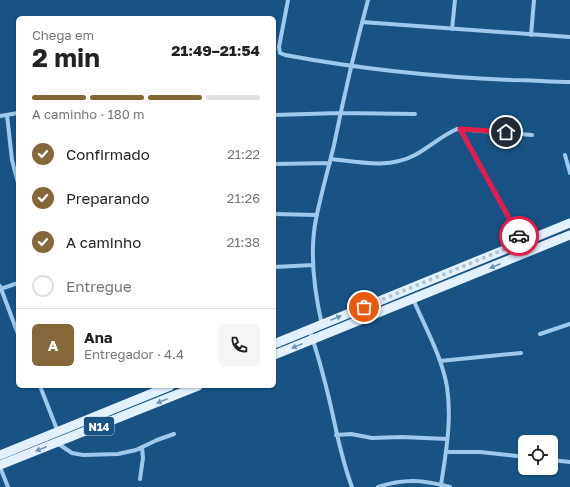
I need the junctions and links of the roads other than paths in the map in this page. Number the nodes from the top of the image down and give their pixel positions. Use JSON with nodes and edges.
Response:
{"nodes":[{"id":1,"x":288,"y":0,"type":"edge"},
{"id":2,"x":368,"y":0,"type":"edge"},
{"id":3,"x":455,"y":0,"type":"edge"},
{"id":4,"x":534,"y":0,"type":"edge"},
{"id":5,"x":362,"y":22,"type":"junction"},
{"id":6,"x":452,"y":29,"type":"junction"},
{"id":7,"x":531,"y":35,"type":"junction"},
{"id":8,"x":570,"y":37,"type":"edge"},
{"id":9,"x":351,"y":67,"type":"junction"},
{"id":10,"x":570,"y":82,"type":"edge"},
{"id":11,"x":16,"y":113,"type":"edge"},
{"id":12,"x":340,"y":113,"type":"junction"},
{"id":13,"x":415,"y":114,"type":"dead end"},
{"id":14,"x":7,"y":115,"type":"junction"},
{"id":15,"x":276,"y":115,"type":"edge"},
{"id":16,"x":0,"y":116,"type":"edge"},
{"id":17,"x":460,"y":129,"type":"junction"},
{"id":18,"x":532,"y":135,"type":"dead end"},
{"id":19,"x":565,"y":155,"type":"dead end"},
{"id":20,"x":330,"y":161,"type":"junction"},
{"id":21,"x":276,"y":164,"type":"edge"},
{"id":22,"x":570,"y":173,"type":"edge"},
{"id":23,"x":16,"y":175,"type":"edge"},
{"id":24,"x":276,"y":214,"type":"edge"},
{"id":25,"x":317,"y":215,"type":"junction"},
{"id":26,"x":570,"y":223,"type":"edge"},
{"id":27,"x":570,"y":235,"type":"edge"},
{"id":28,"x":522,"y":242,"type":"junction"},
{"id":29,"x":313,"y":265,"type":"junction"},
{"id":30,"x":276,"y":267,"type":"edge"},
{"id":31,"x":16,"y":284,"type":"edge"},
{"id":32,"x":0,"y":288,"type":"edge"},
{"id":33,"x":413,"y":299,"type":"junction"},
{"id":34,"x":321,"y":324,"type":"junction"},
{"id":35,"x":570,"y":324,"type":"edge"},
{"id":36,"x":16,"y":329,"type":"edge"},
{"id":37,"x":309,"y":329,"type":"junction"},
{"id":38,"x":540,"y":334,"type":"dead end"},
{"id":39,"x":326,"y":335,"type":"junction"},
{"id":40,"x":313,"y":340,"type":"junction"},
{"id":41,"x":276,"y":343,"type":"edge"},
{"id":42,"x":521,"y":353,"type":"dead end"},
{"id":43,"x":276,"y":354,"type":"edge"},
{"id":44,"x":440,"y":361,"type":"junction"},
{"id":45,"x":41,"y":388,"type":"edge"},
{"id":46,"x":165,"y":388,"type":"edge"},
{"id":47,"x":193,"y":388,"type":"edge"},
{"id":48,"x":120,"y":406,"type":"junction"},
{"id":49,"x":124,"y":416,"type":"junction"},
{"id":50,"x":58,"y":432,"type":"junction"},
{"id":51,"x":174,"y":434,"type":"dead end"},
{"id":52,"x":336,"y":435,"type":"junction"},
{"id":53,"x":447,"y":439,"type":"junction"},
{"id":54,"x":57,"y":443,"type":"junction"},
{"id":55,"x":142,"y":447,"type":"junction"},
{"id":56,"x":446,"y":452,"type":"junction"},
{"id":57,"x":0,"y":455,"type":"edge"},
{"id":58,"x":518,"y":456,"type":"edge"},
{"id":59,"x":558,"y":461,"type":"edge"},
{"id":60,"x":570,"y":462,"type":"edge"},
{"id":61,"x":0,"y":466,"type":"edge"},
{"id":62,"x":140,"y":479,"type":"dead end"},
{"id":63,"x":441,"y":484,"type":"junction"},
{"id":64,"x":8,"y":487,"type":"edge"},
{"id":65,"x":352,"y":487,"type":"edge"},
{"id":66,"x":378,"y":487,"type":"edge"},
{"id":67,"x":450,"y":487,"type":"edge"}],
"edges":[{"from":1,"to":9,"type":"street"},
{"from":2,"to":5,"type":"street"},
{"from":3,"to":6,"type":"street"},
{"from":4,"to":7,"type":"street"},
{"from":5,"to":6,"type":"street"},
{"from":5,"to":9,"type":"street"},
{"from":6,"to":7,"type":"street"},
{"from":7,"to":8,"type":"street"},
{"from":9,"to":10,"type":"street"},
{"from":9,"to":12,"type":"street"},
{"from":11,"to":14,"type":"street"},
{"from":12,"to":13,"type":"street"},
{"from":12,"to":15,"type":"street"},
{"from":12,"to":20,"type":"street"},
{"from":14,"to":16,"type":"street"},
{"from":14,"to":23,"type":"street"},
{"from":17,"to":18,"type":"street"},
{"from":17,"to":20,"type":"street"},
{"from":17,"to":28,"type":"street"},
{"from":19,"to":22,"type":"street"},
{"from":20,"to":21,"type":"street"},
{"from":20,"to":25,"type":"street"},
{"from":24,"to":25,"type":"street"},
{"from":25,"to":29,"type":"street"},
{"from":26,"to":28,"type":"main road"},
{"from":27,"to":33,"type":"main road","one_way":true},
{"from":34,"to":28,"type":"main road","one_way":true},
{"from":29,"to":30,"type":"street"},
{"from":29,"to":34,"type":"street"},
{"from":31,"to":32,"type":"street"},
{"from":32,"to":36,"type":"street"},
{"from":33,"to":39,"type":"main road"},
{"from":33,"to":44,"type":"street"},
{"from":34,"to":37,"type":"main road"},
{"from":34,"to":39,"type":"street"},
{"from":35,"to":38,"type":"street"},
{"from":37,"to":40,"type":"street"},
{"from":37,"to":41,"type":"main road"},
{"from":39,"to":40,"type":"main road"},
{"from":40,"to":43,"type":"main road","one_way":true},
{"from":40,"to":52,"type":"street"},
{"from":42,"to":44,"type":"street"},
{"from":44,"to":53,"type":"street"},
{"from":45,"to":50,"type":"street"},
{"from":46,"to":48,"type":"main road","number":"N14"},
{"from":47,"to":49,"type":"main road","number":"N14","one_way":true},
{"from":48,"to":49,"type":"main road"},
{"from":48,"to":50,"type":"main road","number":"N14"},
{"from":49,"to":54,"type":"main road","number":"N14"},
{"from":50,"to":57,"type":"main road","number":"N14"},
{"from":51,"to":55,"type":"street"},
{"from":52,"to":53,"type":"street"},
{"from":52,"to":65,"type":"street"},
{"from":53,"to":56,"type":"street"},
{"from":54,"to":55,"type":"street"},
{"from":54,"to":61,"type":"main road","number":"N14","one_way":true},
{"from":55,"to":62,"type":"street"},
{"from":56,"to":58,"type":"street"},
{"from":56,"to":63,"type":"street"},
{"from":59,"to":60,"type":"street"},
{"from":61,"to":64,"type":"street"},
{"from":63,"to":66,"type":"street"},
{"from":63,"to":67,"type":"street"}]}
